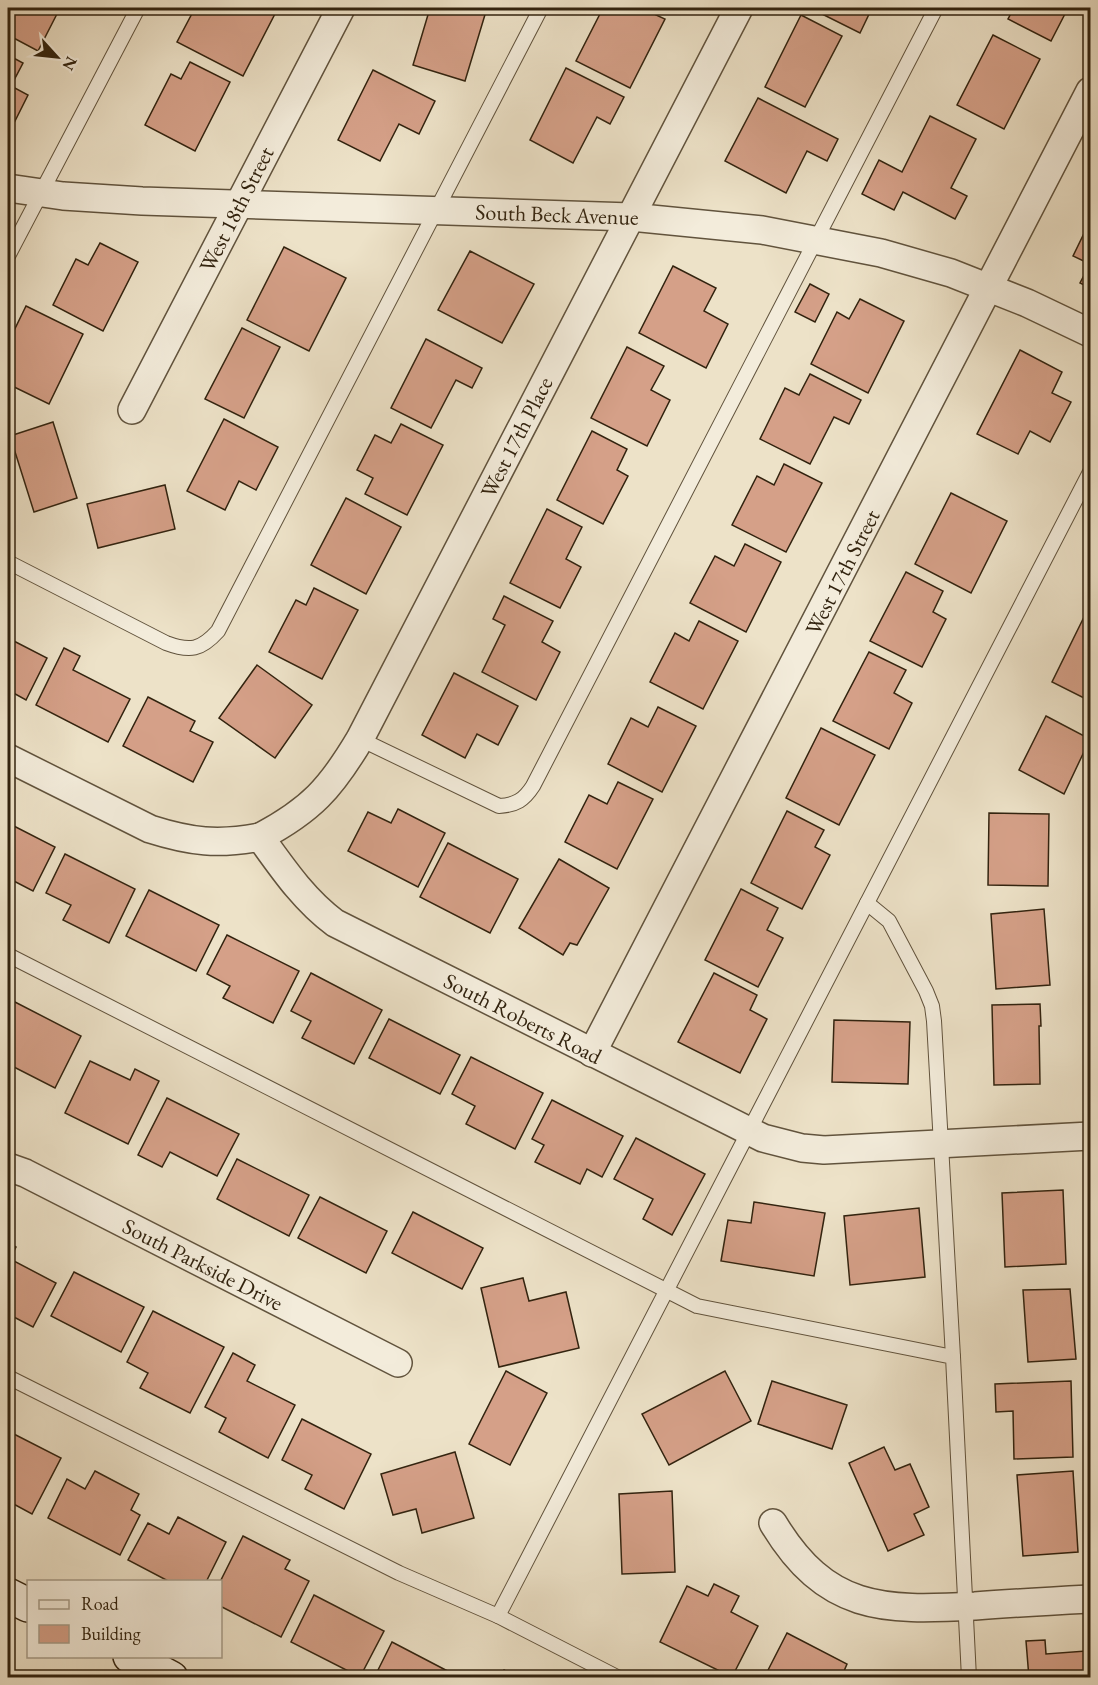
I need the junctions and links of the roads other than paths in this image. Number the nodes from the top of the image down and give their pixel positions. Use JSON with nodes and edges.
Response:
{"nodes":[{"id":1,"x":138,"y":8,"type":"edge"},
{"id":2,"x":341,"y":8,"type":"edge"},
{"id":3,"x":541,"y":8,"type":"edge"},
{"id":4,"x":739,"y":8,"type":"edge"},
{"id":5,"x":936,"y":8,"type":"edge"},
{"id":6,"x":1090,"y":91,"type":"edge"},
{"id":7,"x":8,"y":188,"type":"edge"},
{"id":8,"x":40,"y":193,"type":"junction"},
{"id":9,"x":238,"y":204,"type":"junction"},
{"id":10,"x":436,"y":210,"type":"junction"},
{"id":11,"x":631,"y":216,"type":"junction"},
{"id":12,"x":815,"y":239,"type":"junction"},
{"id":13,"x":8,"y":256,"type":"edge"},
{"id":14,"x":988,"y":287,"type":"junction"},
{"id":15,"x":1090,"y":333,"type":"edge"},
{"id":16,"x":132,"y":410,"type":"dead end"},
{"id":17,"x":1090,"y":472,"type":"edge"},
{"id":18,"x":8,"y":562,"type":"edge"},
{"id":19,"x":360,"y":739,"type":"junction"},
{"id":20,"x":8,"y":758,"type":"edge"},
{"id":21,"x":260,"y":837,"type":"junction"},
{"id":22,"x":867,"y":903,"type":"junction"},
{"id":23,"x":8,"y":955,"type":"edge"},
{"id":24,"x":592,"y":1053,"type":"junction"},
{"id":25,"x":748,"y":1131,"type":"junction"},
{"id":26,"x":1090,"y":1136,"type":"edge"},
{"id":27,"x":941,"y":1143,"type":"junction"},
{"id":28,"x":8,"y":1167,"type":"edge"},
{"id":29,"x":667,"y":1290,"type":"junction"},
{"id":30,"x":953,"y":1357,"type":"junction"},
{"id":31,"x":398,"y":1363,"type":"dead end"},
{"id":32,"x":8,"y":1377,"type":"edge"},
{"id":33,"x":773,"y":1523,"type":"dead end"},
{"id":34,"x":8,"y":1595,"type":"edge"},
{"id":35,"x":1090,"y":1599,"type":"edge"},
{"id":36,"x":27,"y":1604,"type":"edge"},
{"id":37,"x":965,"y":1606,"type":"junction"},
{"id":38,"x":498,"y":1616,"type":"junction"},
{"id":39,"x":134,"y":1658,"type":"edge"},
{"id":40,"x":171,"y":1677,"type":"edge"},
{"id":41,"x":619,"y":1677,"type":"edge"},
{"id":42,"x":969,"y":1677,"type":"edge"}],
"edges":[{"from":1,"to":8,"type":"lane"},
{"from":2,"to":9,"type":"street","name":"West 18th Street"},
{"from":3,"to":10,"type":"lane"},
{"from":4,"to":11,"type":"street","name":"West 17th Place"},
{"from":5,"to":12,"type":"lane"},
{"from":6,"to":14,"type":"street","name":"West 17th Street"},
{"from":7,"to":8,"type":"street","name":"South Beck Avenue"},
{"from":8,"to":9,"type":"street","name":"South Beck Avenue"},
{"from":8,"to":13,"type":"lane"},
{"from":9,"to":10,"type":"street","name":"South Beck Avenue"},
{"from":9,"to":16,"type":"street","name":"West 18th Street"},
{"from":10,"to":11,"type":"street","name":"South Beck Avenue"},
{"from":10,"to":18,"type":"lane"},
{"from":11,"to":12,"type":"street","name":"South Beck Avenue"},
{"from":11,"to":19,"type":"street","name":"West 17th Place"},
{"from":12,"to":14,"type":"street","name":"South Beck Avenue"},
{"from":12,"to":19,"type":"lane"},
{"from":14,"to":15,"type":"street","name":"South Beck Avenue"},
{"from":14,"to":24,"type":"street","name":"West 17th Street"},
{"from":17,"to":22,"type":"lane"},
{"from":19,"to":21,"type":"street","name":"West 17th Place"},
{"from":20,"to":21,"type":"street"},
{"from":21,"to":24,"type":"street","name":"South Roberts Road"},
{"from":22,"to":25,"type":"lane"},
{"from":22,"to":27,"type":"lane"},
{"from":23,"to":29,"type":"lane"},
{"from":24,"to":25,"type":"street","name":"South Roberts Road"},
{"from":25,"to":27,"type":"street","name":"South Roberts Road"},
{"from":25,"to":29,"type":"lane"},
{"from":26,"to":27,"type":"street","name":"South Roberts Road"},
{"from":27,"to":30,"type":"lane"},
{"from":28,"to":31,"type":"street","name":"South Parkside Drive"},
{"from":29,"to":30,"type":"lane"},
{"from":29,"to":38,"type":"lane"},
{"from":30,"to":37,"type":"lane"},
{"from":32,"to":38,"type":"lane"},
{"from":33,"to":37,"type":"street"},
{"from":34,"to":36,"type":"street"},
{"from":35,"to":37,"type":"street"},
{"from":37,"to":42,"type":"lane"},
{"from":38,"to":41,"type":"lane"},
{"from":39,"to":40,"type":"street"}]}
